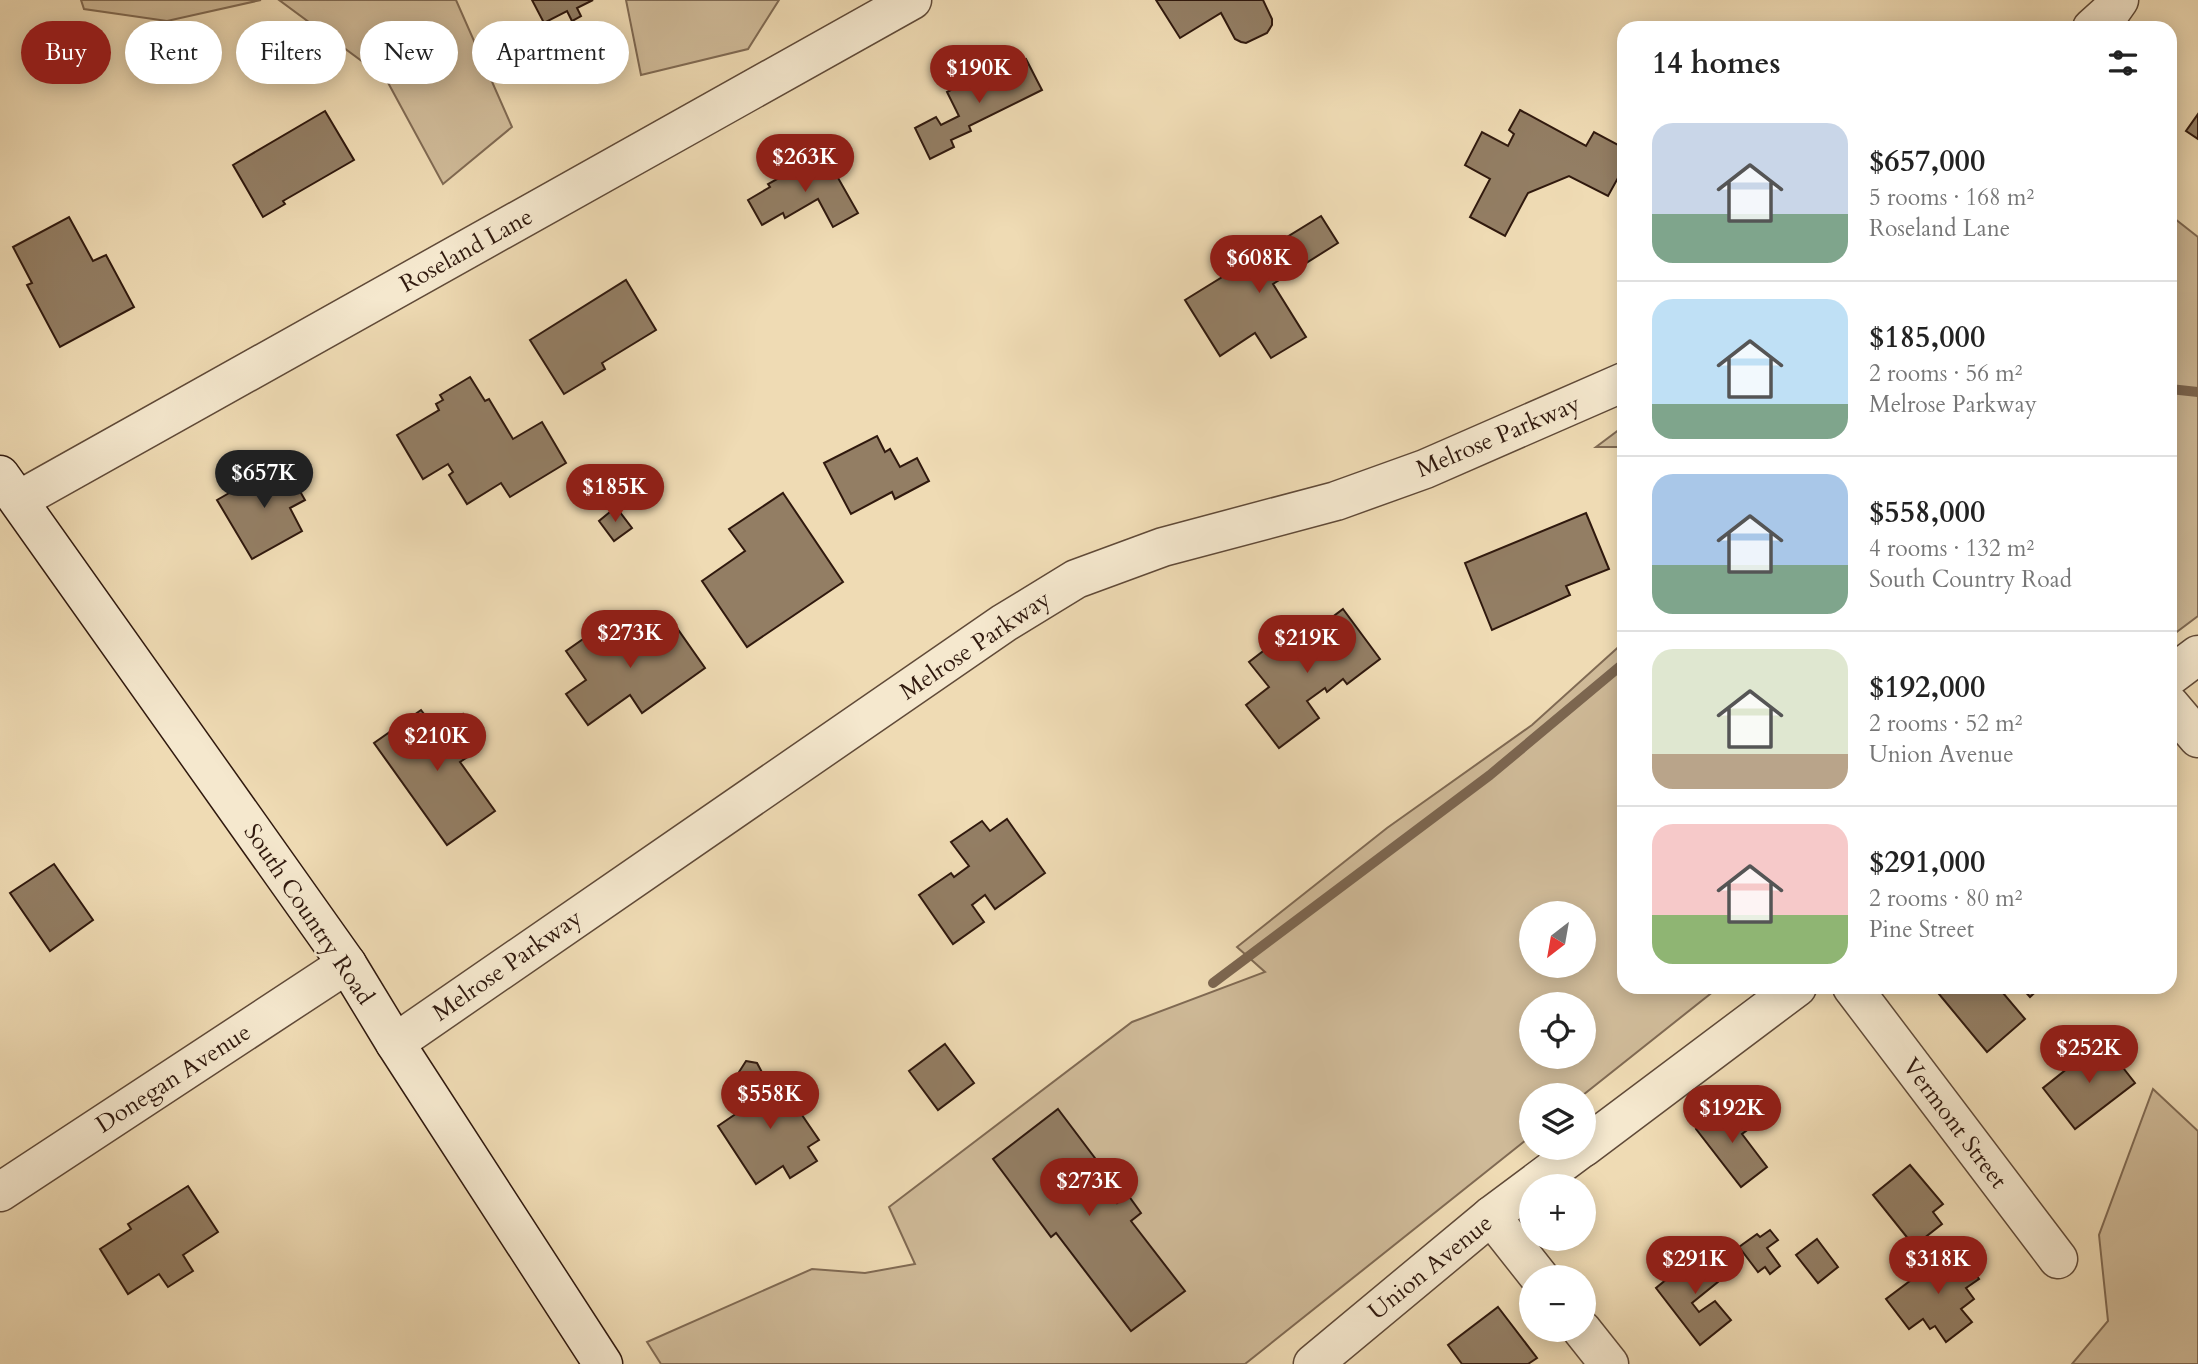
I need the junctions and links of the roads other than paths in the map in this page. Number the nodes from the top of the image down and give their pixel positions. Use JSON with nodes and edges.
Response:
{"nodes":[{"id":1,"x":912,"y":0,"type":"edge"},
{"id":2,"x":2119,"y":0,"type":"edge"},
{"id":3,"x":2100,"y":21,"type":"edge"},
{"id":4,"x":1617,"y":385,"type":"edge"},
{"id":5,"x":10,"y":487,"type":"edge"},
{"id":6,"x":2198,"y":655,"type":"edge"},
{"id":7,"x":2177,"y":671,"type":"edge"},
{"id":8,"x":2177,"y":713,"type":"edge"},
{"id":9,"x":2198,"y":738,"type":"edge"},
{"id":10,"x":347,"y":964,"type":"junction"},
{"id":11,"x":1788,"y":994,"type":"edge"},
{"id":12,"x":1857,"y":994,"type":"edge"},
{"id":13,"x":395,"y":1042,"type":"junction"},
{"id":14,"x":1596,"y":1137,"type":"edge"},
{"id":15,"x":1566,"y":1160,"type":"edge"},
{"id":16,"x":0,"y":1192,"type":"edge"},
{"id":17,"x":1491,"y":1216,"type":"junction"},
{"id":18,"x":2058,"y":1259,"type":"dead end"},
{"id":19,"x":1530,"y":1265,"type":"edge"},
{"id":20,"x":1592,"y":1342,"type":"edge"},
{"id":21,"x":603,"y":1364,"type":"edge"},
{"id":22,"x":1313,"y":1364,"type":"edge"},
{"id":23,"x":1609,"y":1364,"type":"edge"}],
"edges":[{"from":1,"to":5,"type":"street","name":"Roseland Lane"},
{"from":2,"to":3,"type":"street"},
{"from":4,"to":13,"type":"street","name":"Melrose Parkway"},
{"from":5,"to":10,"type":"street","name":"South Country Road"},
{"from":6,"to":7,"type":"street"},
{"from":8,"to":9,"type":"street"},
{"from":10,"to":13,"type":"street","name":"South Country Road"},
{"from":10,"to":16,"type":"street","name":"Donegan Avenue"},
{"from":11,"to":14,"type":"street","name":"Union Avenue"},
{"from":12,"to":18,"type":"street","name":"Vermont Street"},
{"from":13,"to":21,"type":"street","name":"South Country Road"},
{"from":15,"to":17,"type":"street","name":"Union Avenue"},
{"from":17,"to":19,"type":"street"},
{"from":17,"to":22,"type":"street","name":"Union Avenue"},
{"from":20,"to":23,"type":"street"}]}
